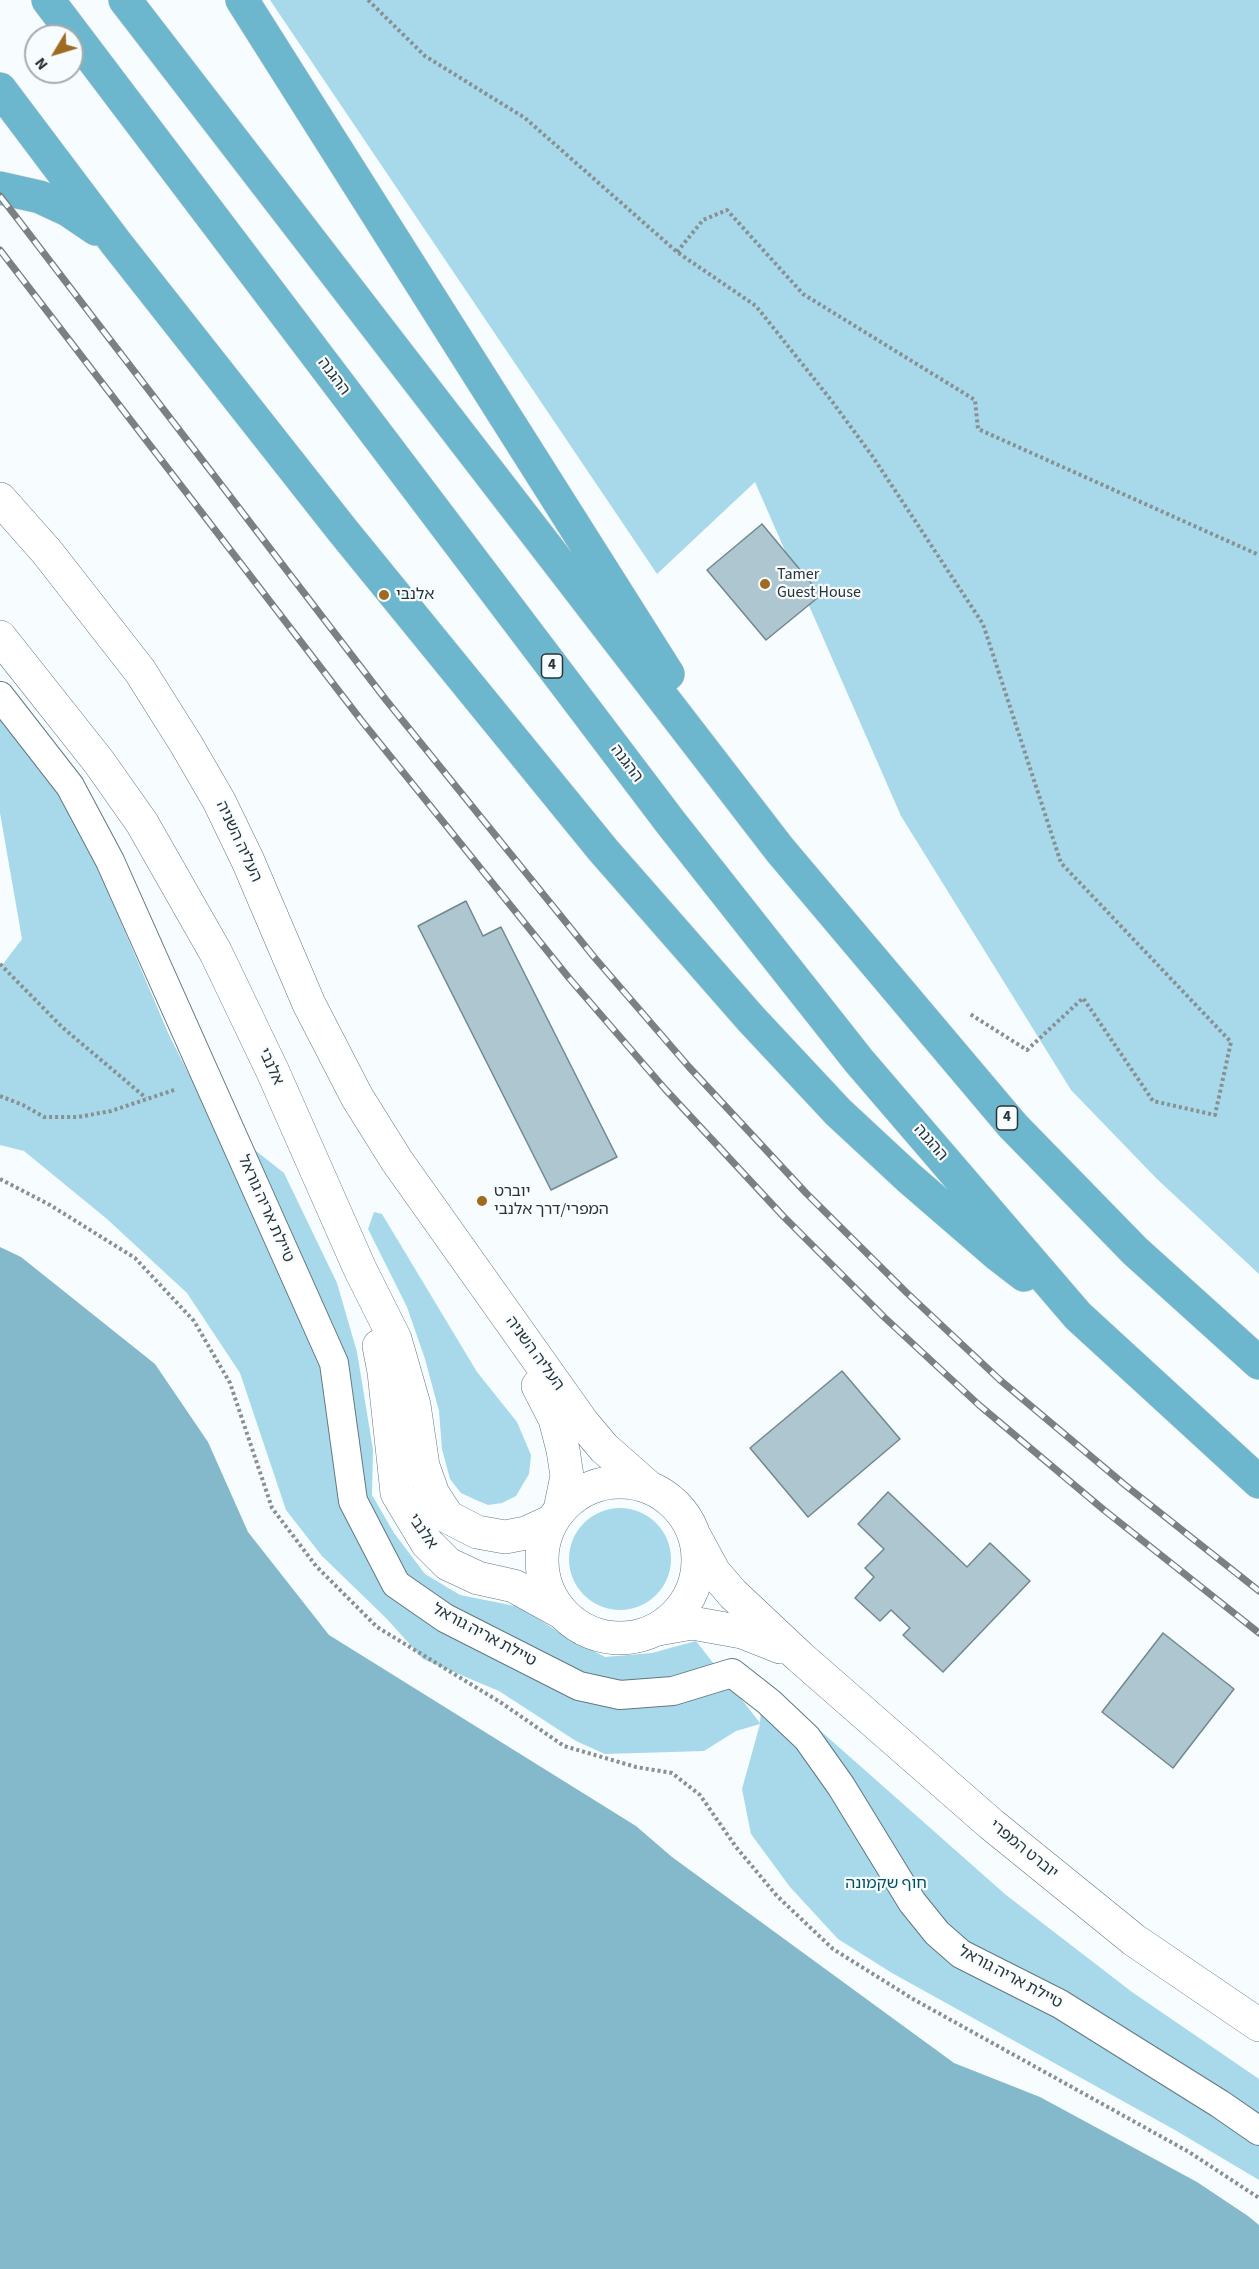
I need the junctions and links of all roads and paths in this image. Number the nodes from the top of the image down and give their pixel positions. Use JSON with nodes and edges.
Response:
{"nodes":[{"id":1,"x":48,"y":0,"type":"edge"},
{"id":2,"x":125,"y":0,"type":"edge"},
{"id":3,"x":242,"y":0,"type":"edge"},
{"id":4,"x":368,"y":0,"type":"edge"},
{"id":5,"x":0,"y":89,"type":"edge"},
{"id":6,"x":0,"y":188,"type":"edge"},
{"id":7,"x":116,"y":243,"type":"junction"},
{"id":8,"x":677,"y":252,"type":"junction"},
{"id":9,"x":0,"y":499,"type":"edge"},
{"id":10,"x":1259,"y":555,"type":"edge"},
{"id":11,"x":0,"y":637,"type":"edge"},
{"id":12,"x":0,"y":696,"type":"edge"},
{"id":13,"x":780,"y":850,"type":"junction"},
{"id":14,"x":0,"y":964,"type":"edge"},
{"id":15,"x":967,"y":1011,"type":"dead end"},
{"id":16,"x":206,"y":1078,"type":"junction"},
{"id":17,"x":0,"y":1096,"type":"edge"},
{"id":18,"x":147,"y":1099,"type":"junction"},
{"id":19,"x":432,"y":1213,"type":"junction"},
{"id":20,"x":360,"y":1269,"type":"junction"},
{"id":21,"x":1078,"y":1316,"type":"junction"},
{"id":22,"x":1259,"y":1363,"type":"edge"},
{"id":23,"x":1259,"y":1482,"type":"edge"},
{"id":24,"x":646,"y":1485,"type":"junction"},
{"id":25,"x":556,"y":1514,"type":"junction"},
{"id":26,"x":696,"y":1539,"type":"junction"},
{"id":27,"x":561,"y":1612,"type":"junction"},
{"id":28,"x":658,"y":1629,"type":"junction"},
{"id":29,"x":800,"y":1657,"type":"junction"},
{"id":30,"x":1259,"y":2025,"type":"edge"},
{"id":31,"x":1259,"y":2131,"type":"edge"}],
"edges":[{"from":1,"to":21,"type":"highway","name":"ההגנה","number":"4"},
{"from":2,"to":13,"type":"highway","number":"4"},
{"from":3,"to":13,"type":"highway"},
{"from":4,"to":8,"type":"path"},
{"from":5,"to":7,"type":"highway"},
{"from":6,"to":7,"type":"highway"},
{"from":7,"to":21,"type":"highway"},
{"from":8,"to":10,"type":"path"},
{"from":8,"to":15,"type":"path"},
{"from":9,"to":19,"type":"street","name":"העליה השניה"},
{"from":11,"to":20,"type":"street","name":"אלנבי"},
{"from":12,"to":16,"type":"street","name":"טיילת אריה גוראל"},
{"from":13,"to":22,"type":"highway","number":"4"},
{"from":14,"to":18,"type":"path"},
{"from":16,"to":18,"type":"path"},
{"from":16,"to":31,"type":"street","name":"טיילת אריה גוראל"},
{"from":17,"to":18,"type":"path"},
{"from":19,"to":24,"type":"street","name":"העליה השניה"},
{"from":19,"to":25,"type":"street","name":"העליה השניה"},
{"from":20,"to":25,"type":"street","name":"אלנבי"},
{"from":20,"to":27,"type":"street","name":"אלנבי"},
{"from":21,"to":23,"type":"highway","name":"ההגנה","number":"4"},
{"from":24,"to":25,"type":"street"},
{"from":24,"to":26,"type":"street"},
{"from":25,"to":27,"type":"street"},
{"from":26,"to":28,"type":"street"},
{"from":26,"to":29,"type":"street","name":"יוברט המפרי"},
{"from":27,"to":28,"type":"street"},
{"from":28,"to":29,"type":"street","name":"יוברט המפרי"},
{"from":29,"to":30,"type":"street","name":"יוברט המפרי"}]}
